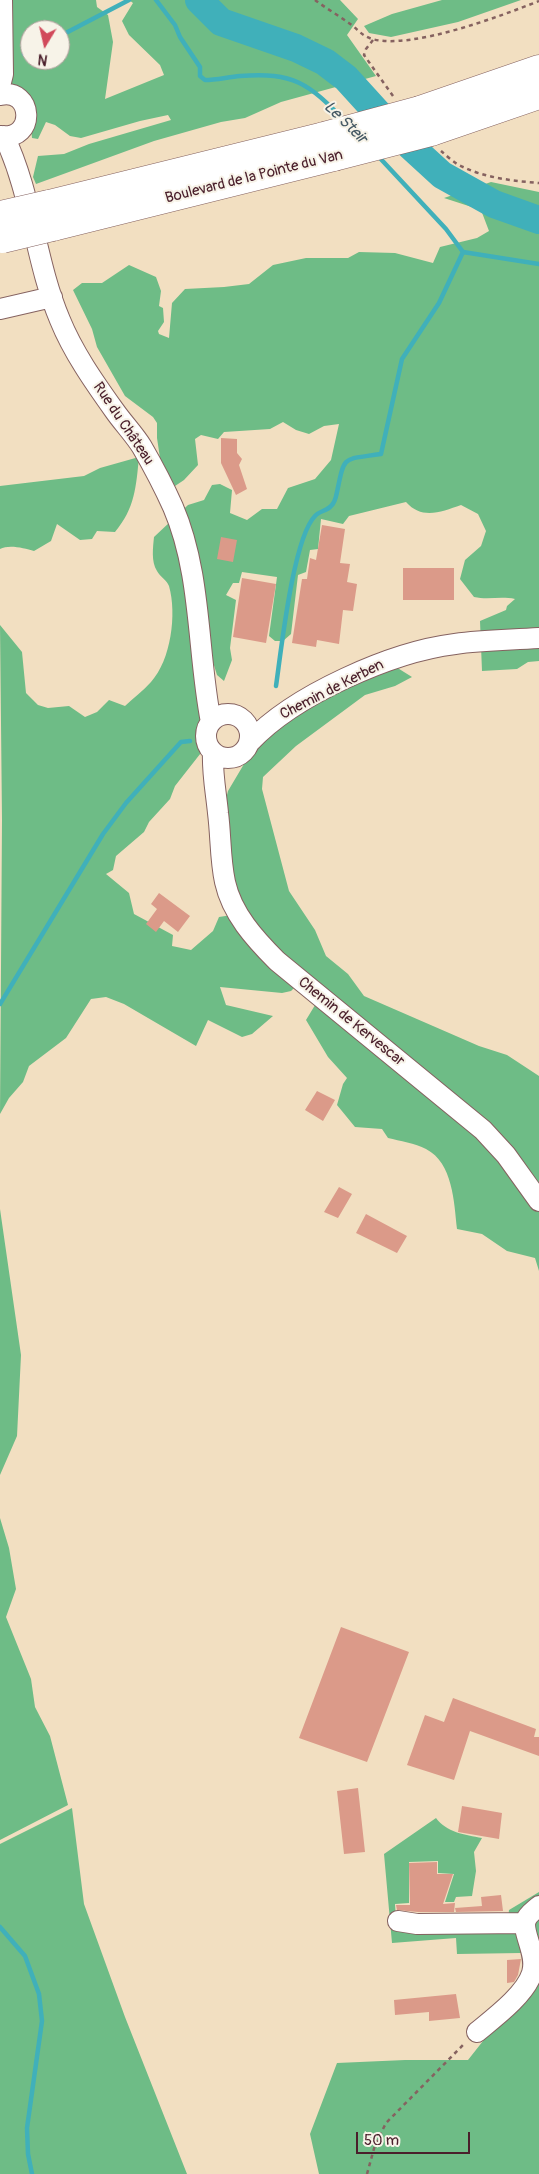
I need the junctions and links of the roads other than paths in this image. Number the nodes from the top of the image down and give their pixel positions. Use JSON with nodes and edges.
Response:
{"nodes":[{"id":1,"x":2,"y":0,"type":"edge"},
{"id":2,"x":539,"y":69,"type":"edge"},
{"id":3,"x":2,"y":80,"type":"edge"},
{"id":4,"x":539,"y":94,"type":"edge"},
{"id":5,"x":9,"y":97,"type":"edge"},
{"id":6,"x":425,"y":121,"type":"junction"},
{"id":7,"x":8,"y":134,"type":"edge"},
{"id":8,"x":329,"y":147,"type":"junction"},
{"id":9,"x":51,"y":216,"type":"junction"},
{"id":10,"x":1,"y":231,"type":"edge"},
{"id":11,"x":52,"y":297,"type":"junction"},
{"id":12,"x":0,"y":309,"type":"edge"},
{"id":13,"x":539,"y":638,"type":"edge"},
{"id":14,"x":228,"y":719,"type":"junction"},
{"id":15,"x":274,"y":719,"type":"junction"},
{"id":16,"x":244,"y":749,"type":"junction"},
{"id":17,"x":213,"y":752,"type":"junction"},
{"id":18,"x":218,"y":814,"type":"junction"},
{"id":19,"x":539,"y":1201,"type":"edge"},
{"id":20,"x":539,"y":1906,"type":"edge"},
{"id":21,"x":398,"y":1921,"type":"dead end"},
{"id":22,"x":525,"y":1923,"type":"junction"},
{"id":23,"x":477,"y":2032,"type":"road end"}],
"edges":[{"from":1,"to":3,"type":"street"},
{"from":2,"to":6,"type":"highway","name":"Boulevard de la Pointe du Van"},
{"from":3,"to":5,"type":"street"},
{"from":4,"to":6,"type":"highway","name":"Boulevard de la Pointe du Van"},
{"from":5,"to":7,"type":"street","name":"Rue du Château"},
{"from":6,"to":8,"type":"highway","name":"Boulevard de la Pointe du Van","bridge":true},
{"from":7,"to":11,"type":"street","name":"Rue du Château"},
{"from":8,"to":9,"type":"highway","name":"Boulevard de la Pointe du Van"},
{"from":8,"to":9,"type":"highway","name":"Boulevard de la Pointe du Van"},
{"from":9,"to":10,"type":"highway","bridge":true},
{"from":11,"to":12,"type":"street"},
{"from":11,"to":14,"type":"street","name":"Rue du Château"},
{"from":13,"to":15,"type":"street","name":"Chemin de Kerben"},
{"from":14,"to":15,"type":"street","name":"Chemin de Kerben"},
{"from":14,"to":16,"type":"street"},
{"from":14,"to":17,"type":"street"},
{"from":15,"to":16,"type":"street","name":"Chemin de Kerben"},
{"from":16,"to":17,"type":"street"},
{"from":16,"to":18,"type":"street","name":"Chemin de Kervescar"},
{"from":17,"to":18,"type":"street","name":"Chemin de Kervescar"},
{"from":18,"to":19,"type":"street","name":"Chemin de Kervescar"},
{"from":20,"to":22,"type":"street"},
{"from":21,"to":22,"type":"street"},
{"from":22,"to":23,"type":"street"}]}
